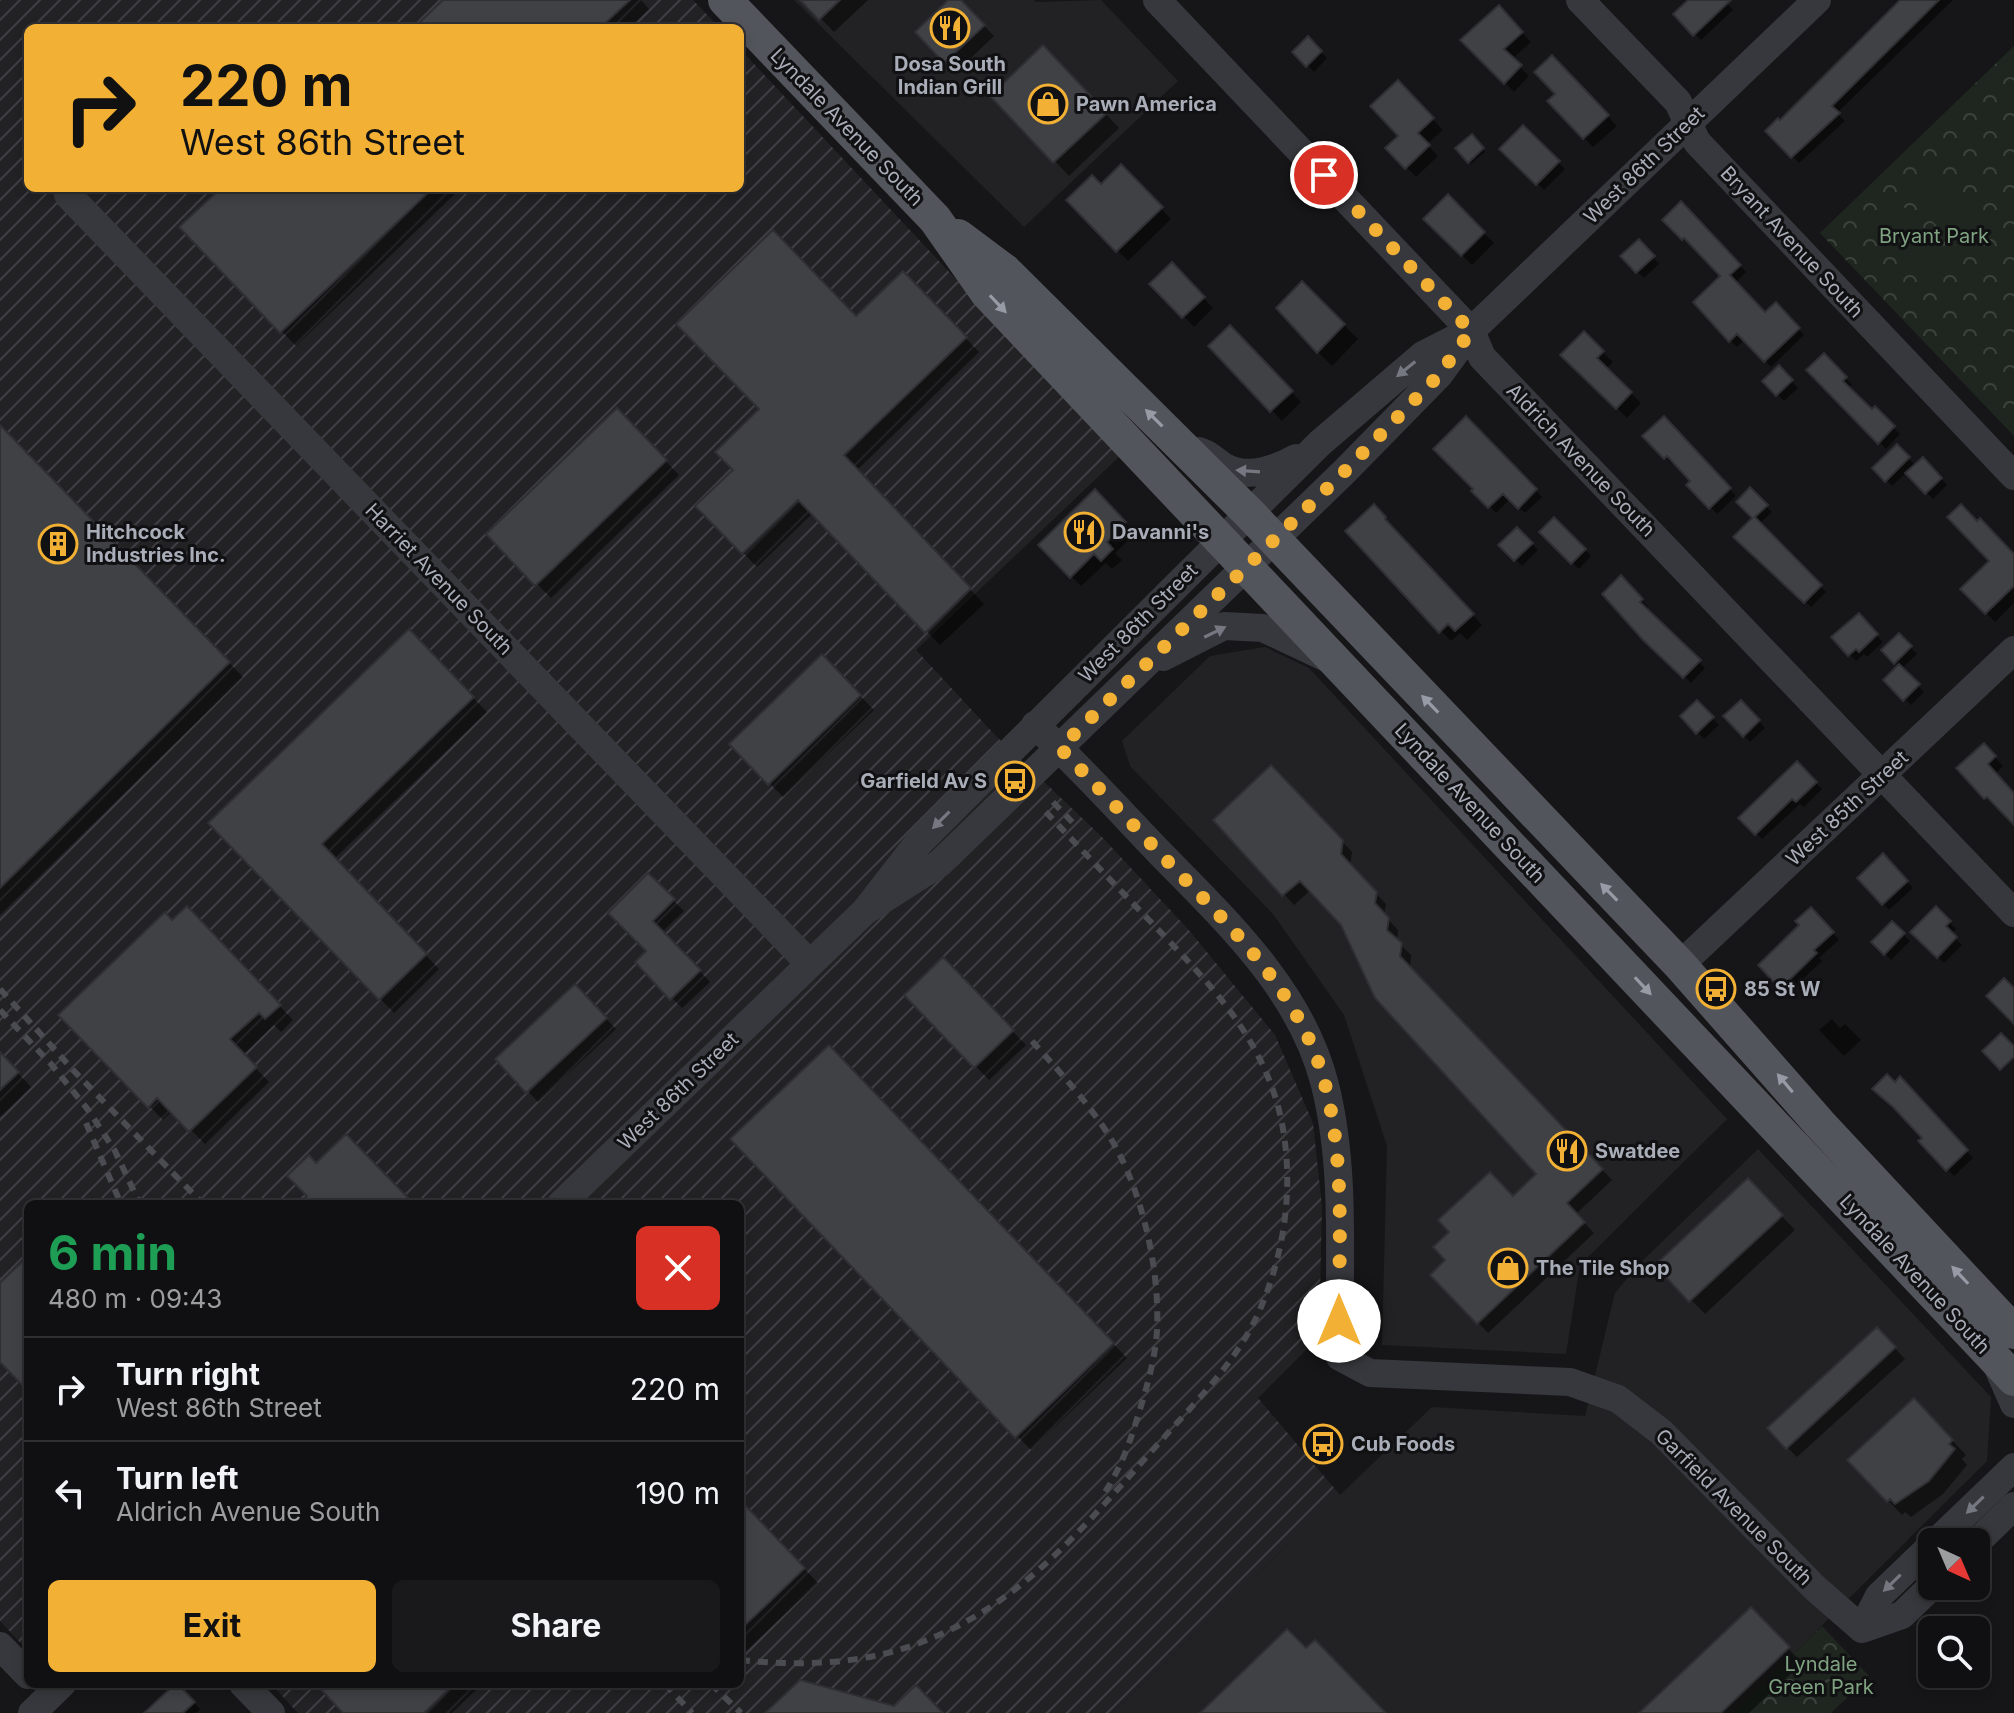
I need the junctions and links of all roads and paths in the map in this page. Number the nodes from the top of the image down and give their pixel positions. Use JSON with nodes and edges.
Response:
{"nodes":[{"id":1,"x":725,"y":0,"type":"edge"},
{"id":2,"x":1157,"y":0,"type":"edge"},
{"id":3,"x":1580,"y":0,"type":"edge"},
{"id":4,"x":1817,"y":0,"type":"edge"},
{"id":5,"x":1687,"y":123,"type":"junction"},
{"id":6,"x":68,"y":195,"type":"dead end"},
{"id":7,"x":935,"y":219,"type":"junction"},
{"id":8,"x":1471,"y":331,"type":"junction"},
{"id":9,"x":1182,"y":446,"type":"junction"},
{"id":10,"x":1315,"y":448,"type":"junction"},
{"id":11,"x":2014,"y":476,"type":"edge"},
{"id":12,"x":1249,"y":513,"type":"junction"},
{"id":13,"x":1273,"y":539,"type":"junction"},
{"id":14,"x":1222,"y":540,"type":"junction"},
{"id":15,"x":1246,"y":566,"type":"junction"},
{"id":16,"x":2014,"y":650,"type":"edge"},
{"id":17,"x":1339,"y":664,"type":"junction"},
{"id":18,"x":1144,"y":665,"type":"junction"},
{"id":19,"x":1035,"y":725,"type":"junction"},
{"id":20,"x":1060,"y":748,"type":"junction"},
{"id":21,"x":1882,"y":775,"type":"junction"},
{"id":22,"x":865,"y":911,"type":"junction"},
{"id":23,"x":2014,"y":913,"type":"edge"},
{"id":24,"x":809,"y":963,"type":"junction"},
{"id":25,"x":1680,"y":965,"type":"junction"},
{"id":26,"x":565,"y":1200,"type":"edge"},
{"id":27,"x":2007,"y":1356,"type":"edge"},
{"id":28,"x":2014,"y":1404,"type":"edge"},
{"id":29,"x":2014,"y":1453,"type":"edge"},
{"id":30,"x":2007,"y":1474,"type":"edge"},
{"id":31,"x":2012,"y":1509,"type":"edge"},
{"id":32,"x":1951,"y":1528,"type":"edge"},
{"id":33,"x":1990,"y":1530,"type":"edge"},
{"id":34,"x":1918,"y":1559,"type":"edge"},
{"id":35,"x":1918,"y":1600,"type":"edge"},
{"id":36,"x":1862,"y":1629,"type":"junction"},
{"id":37,"x":0,"y":1646,"type":"edge"},
{"id":38,"x":24,"y":1671,"type":"edge"},
{"id":39,"x":247,"y":1688,"type":"edge"},
{"id":40,"x":271,"y":1713,"type":"edge"}],
"edges":[{"from":1,"to":7,"type":"main road","name":"Lyndale Avenue South"},
{"from":2,"to":8,"type":"street","name":"Aldrich Avenue South"},
{"from":3,"to":5,"type":"street","name":"Bryant Avenue South"},
{"from":4,"to":5,"type":"street","name":"West 86th Street"},
{"from":5,"to":8,"type":"street","name":"West 86th Street"},
{"from":5,"to":11,"type":"street","name":"Bryant Avenue South"},
{"from":6,"to":24,"type":"street","name":"Harriet Avenue South"},
{"from":9,"to":7,"type":"main road","name":"Lyndale Avenue South","one_way":true},
{"from":7,"to":14,"type":"main road","name":"Lyndale Avenue South","one_way":true},
{"from":8,"to":10,"type":"street","name":"West 86th Street","one_way":true},
{"from":8,"to":13,"type":"street","name":"West 86th Street"},
{"from":8,"to":21,"type":"street","name":"Aldrich Avenue South"},
{"from":10,"to":9,"type":"street","one_way":true},
{"from":9,"to":12,"type":"main road","name":"Lyndale Avenue South"},
{"from":10,"to":12,"type":"street","name":"West 86th Street"},
{"from":12,"to":13,"type":"main road","name":"Lyndale Avenue South"},
{"from":12,"to":14,"type":"street","name":"West 86th Street"},
{"from":13,"to":15,"type":"street","name":"West 86th Street"},
{"from":25,"to":13,"type":"main road","name":"Lyndale Avenue South","one_way":true},
{"from":14,"to":15,"type":"main road","name":"Lyndale Avenue South"},
{"from":14,"to":19,"type":"street","name":"West 86th Street"},
{"from":15,"to":17,"type":"main road","name":"Lyndale Avenue South"},
{"from":15,"to":18,"type":"street","name":"West 86th Street"},
{"from":16,"to":21,"type":"street","name":"West 85th Street"},
{"from":18,"to":17,"type":"street","one_way":true},
{"from":17,"to":27,"type":"main road","name":"Lyndale Avenue South","one_way":true},
{"from":18,"to":20,"type":"street","name":"West 86th Street"},
{"from":19,"to":20,"type":"street","name":"Garfield Avenue South"},
{"from":19,"to":22,"type":"street","name":"West 86th Street","one_way":true},
{"from":20,"to":22,"type":"street","name":"West 86th Street"},
{"from":20,"to":36,"type":"street","name":"Garfield Avenue South"},
{"from":21,"to":23,"type":"street","name":"Aldrich Avenue South"},
{"from":21,"to":25,"type":"street","name":"West 85th Street"},
{"from":22,"to":24,"type":"street","name":"West 86th Street"},
{"from":24,"to":26,"type":"street","name":"West 86th Street"},
{"from":27,"to":25,"type":"main road","name":"Lyndale Avenue South","one_way":true},
{"from":27,"to":28,"type":"street"},
{"from":29,"to":30,"type":"street"},
{"from":30,"to":32,"type":"street","one_way":true},
{"from":31,"to":33,"type":"street"},
{"from":34,"to":36,"type":"street","one_way":true},
{"from":35,"to":36,"type":"street"},
{"from":37,"to":38,"type":"street"},
{"from":39,"to":40,"type":"street"}]}
